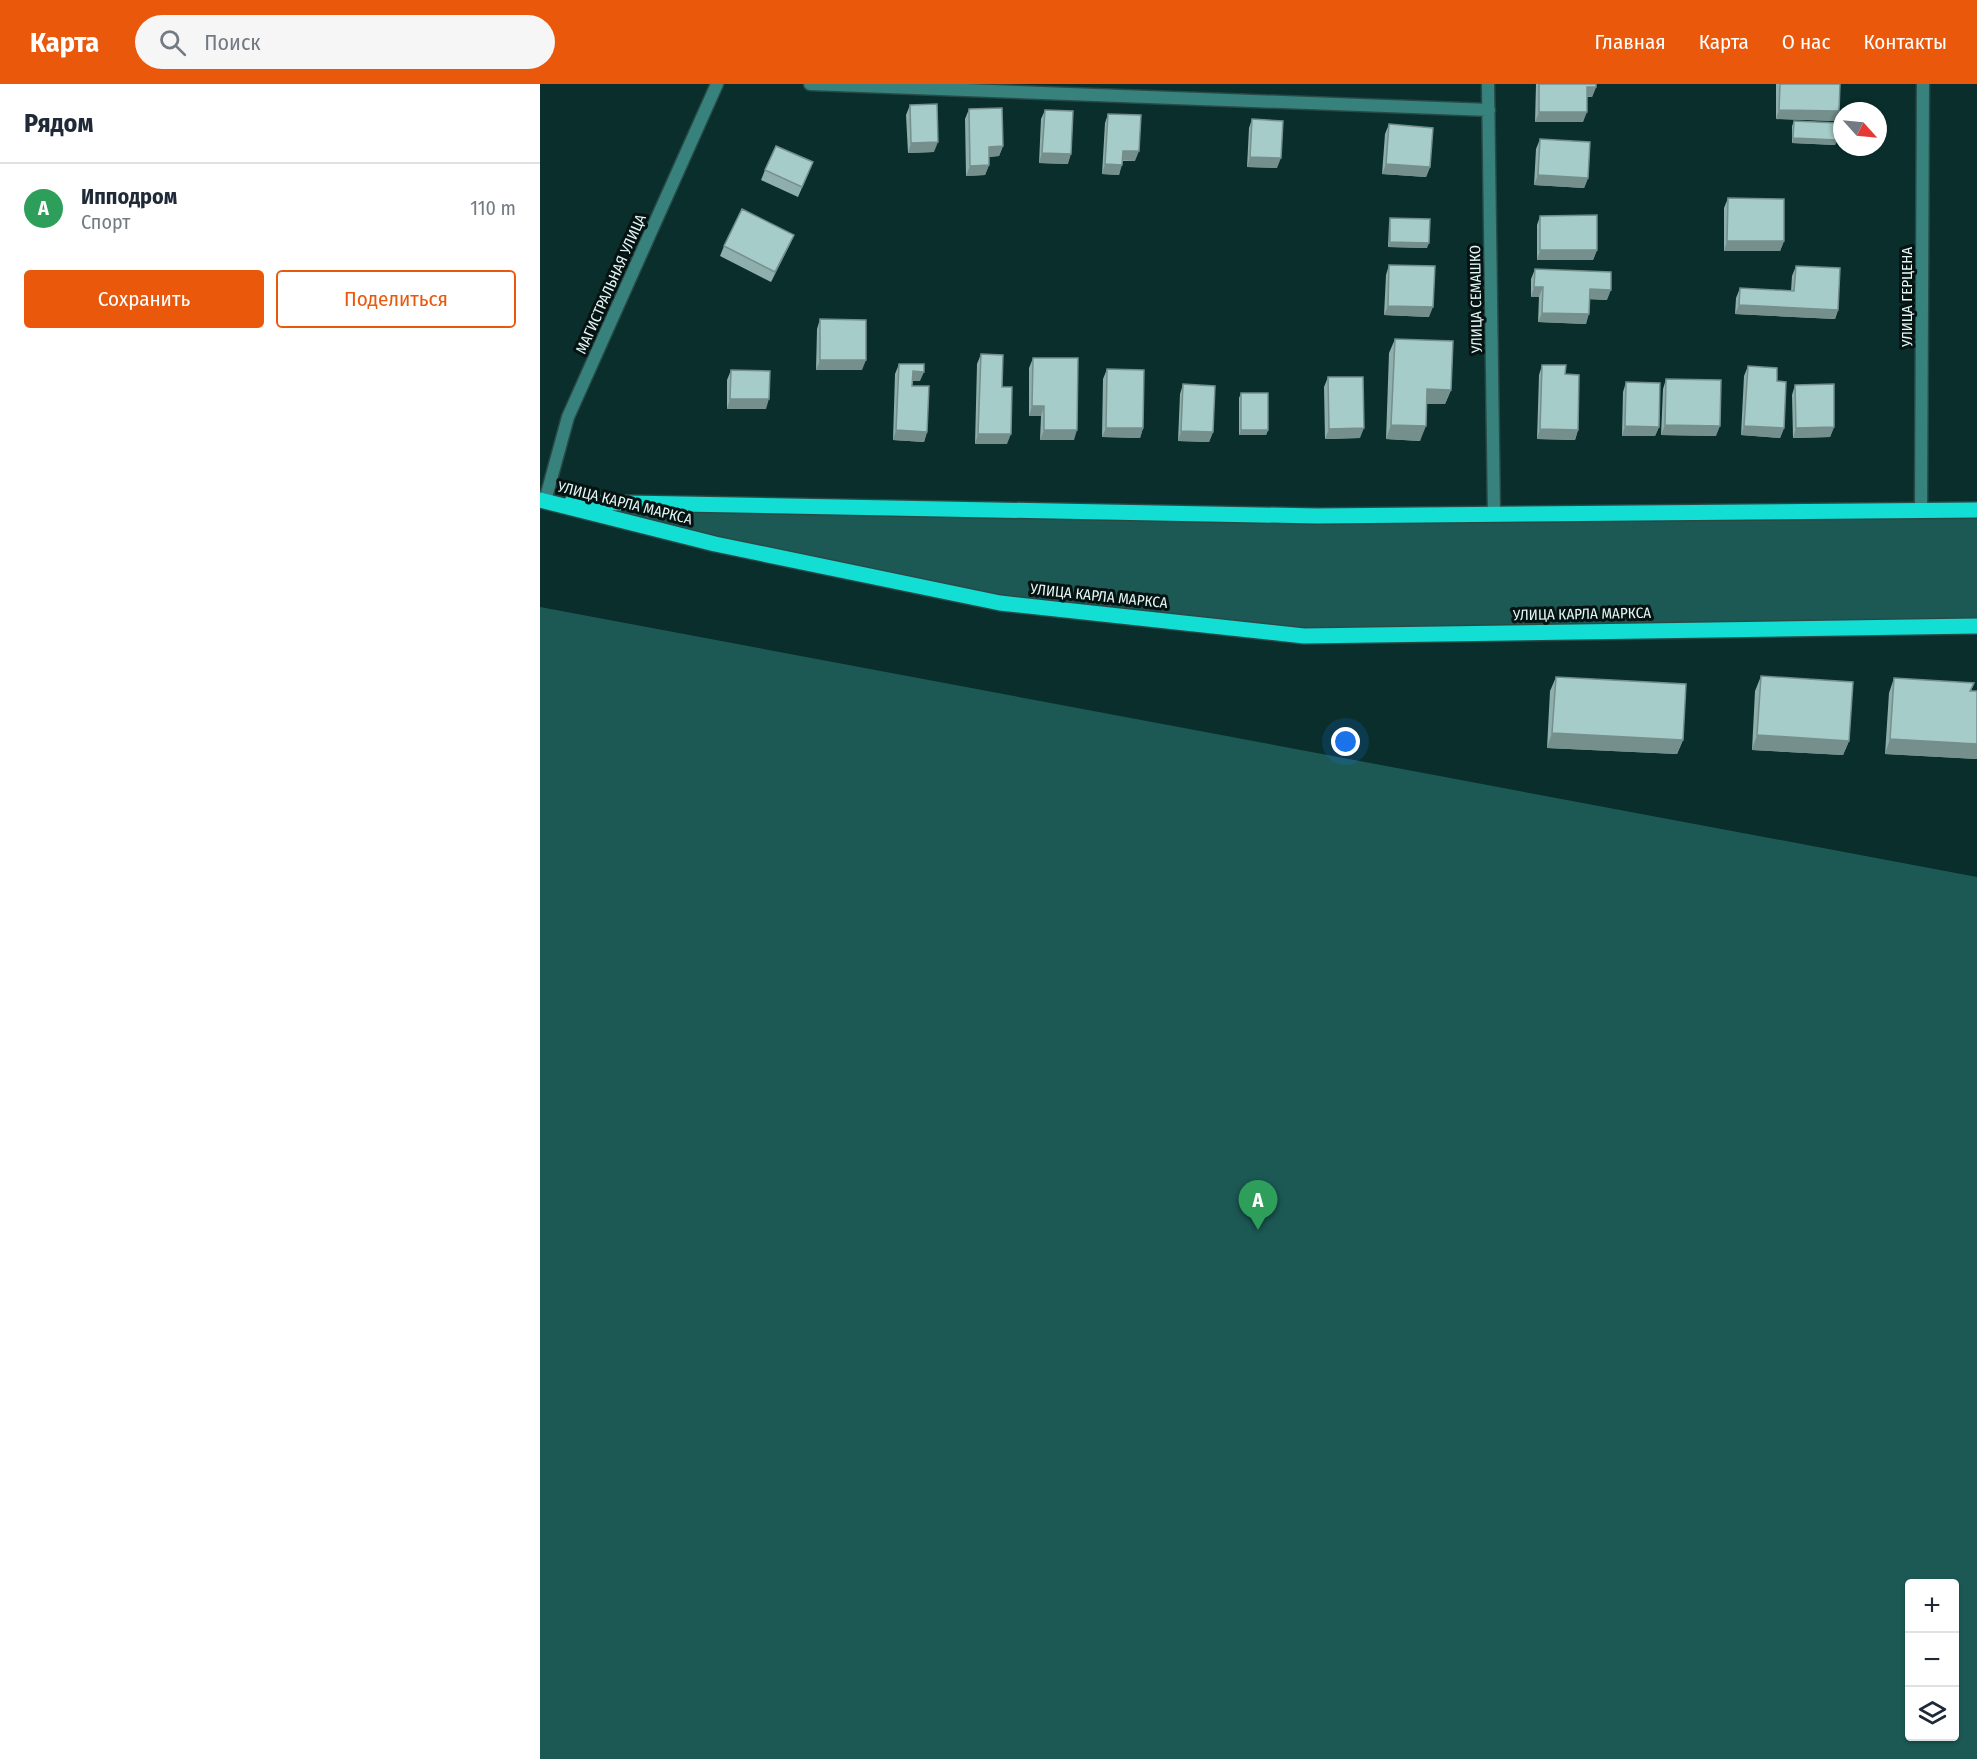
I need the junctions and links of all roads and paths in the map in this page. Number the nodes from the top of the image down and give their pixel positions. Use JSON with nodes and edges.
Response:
{"nodes":[{"id":1,"x":717,"y":84,"type":"edge"},
{"id":2,"x":810,"y":84,"type":"edge"},
{"id":3,"x":1488,"y":84,"type":"edge"},
{"id":4,"x":1923,"y":84,"type":"edge"},
{"id":5,"x":1488,"y":110,"type":"junction"},
{"id":6,"x":542,"y":501,"type":"edge"},
{"id":7,"x":1977,"y":510,"type":"edge"},
{"id":8,"x":1921,"y":511,"type":"junction"},
{"id":9,"x":1494,"y":514,"type":"junction"},
{"id":10,"x":1977,"y":626,"type":"edge"}],
"edges":[{"from":1,"to":6,"type":"street","name":"МАГИСТРАЛЬНАЯ УЛИЦА"},
{"from":2,"to":5,"type":"street"},
{"from":3,"to":5,"type":"street","name":"УЛИЦА СЕМАШКО"},
{"from":4,"to":8,"type":"street","name":"УЛИЦА ГЕРЦЕНА"},
{"from":5,"to":9,"type":"street","name":"УЛИЦА СЕМАШКО"},
{"from":6,"to":9,"type":"main road","name":"УЛИЦА КАРЛА МАРКСА"},
{"from":6,"to":10,"type":"main road","name":"УЛИЦА КАРЛА МАРКСА"},
{"from":7,"to":8,"type":"main road","name":"УЛИЦА КАРЛА МАРКСА"},
{"from":8,"to":9,"type":"main road","name":"УЛИЦА КАРЛА МАРКСА"}]}
